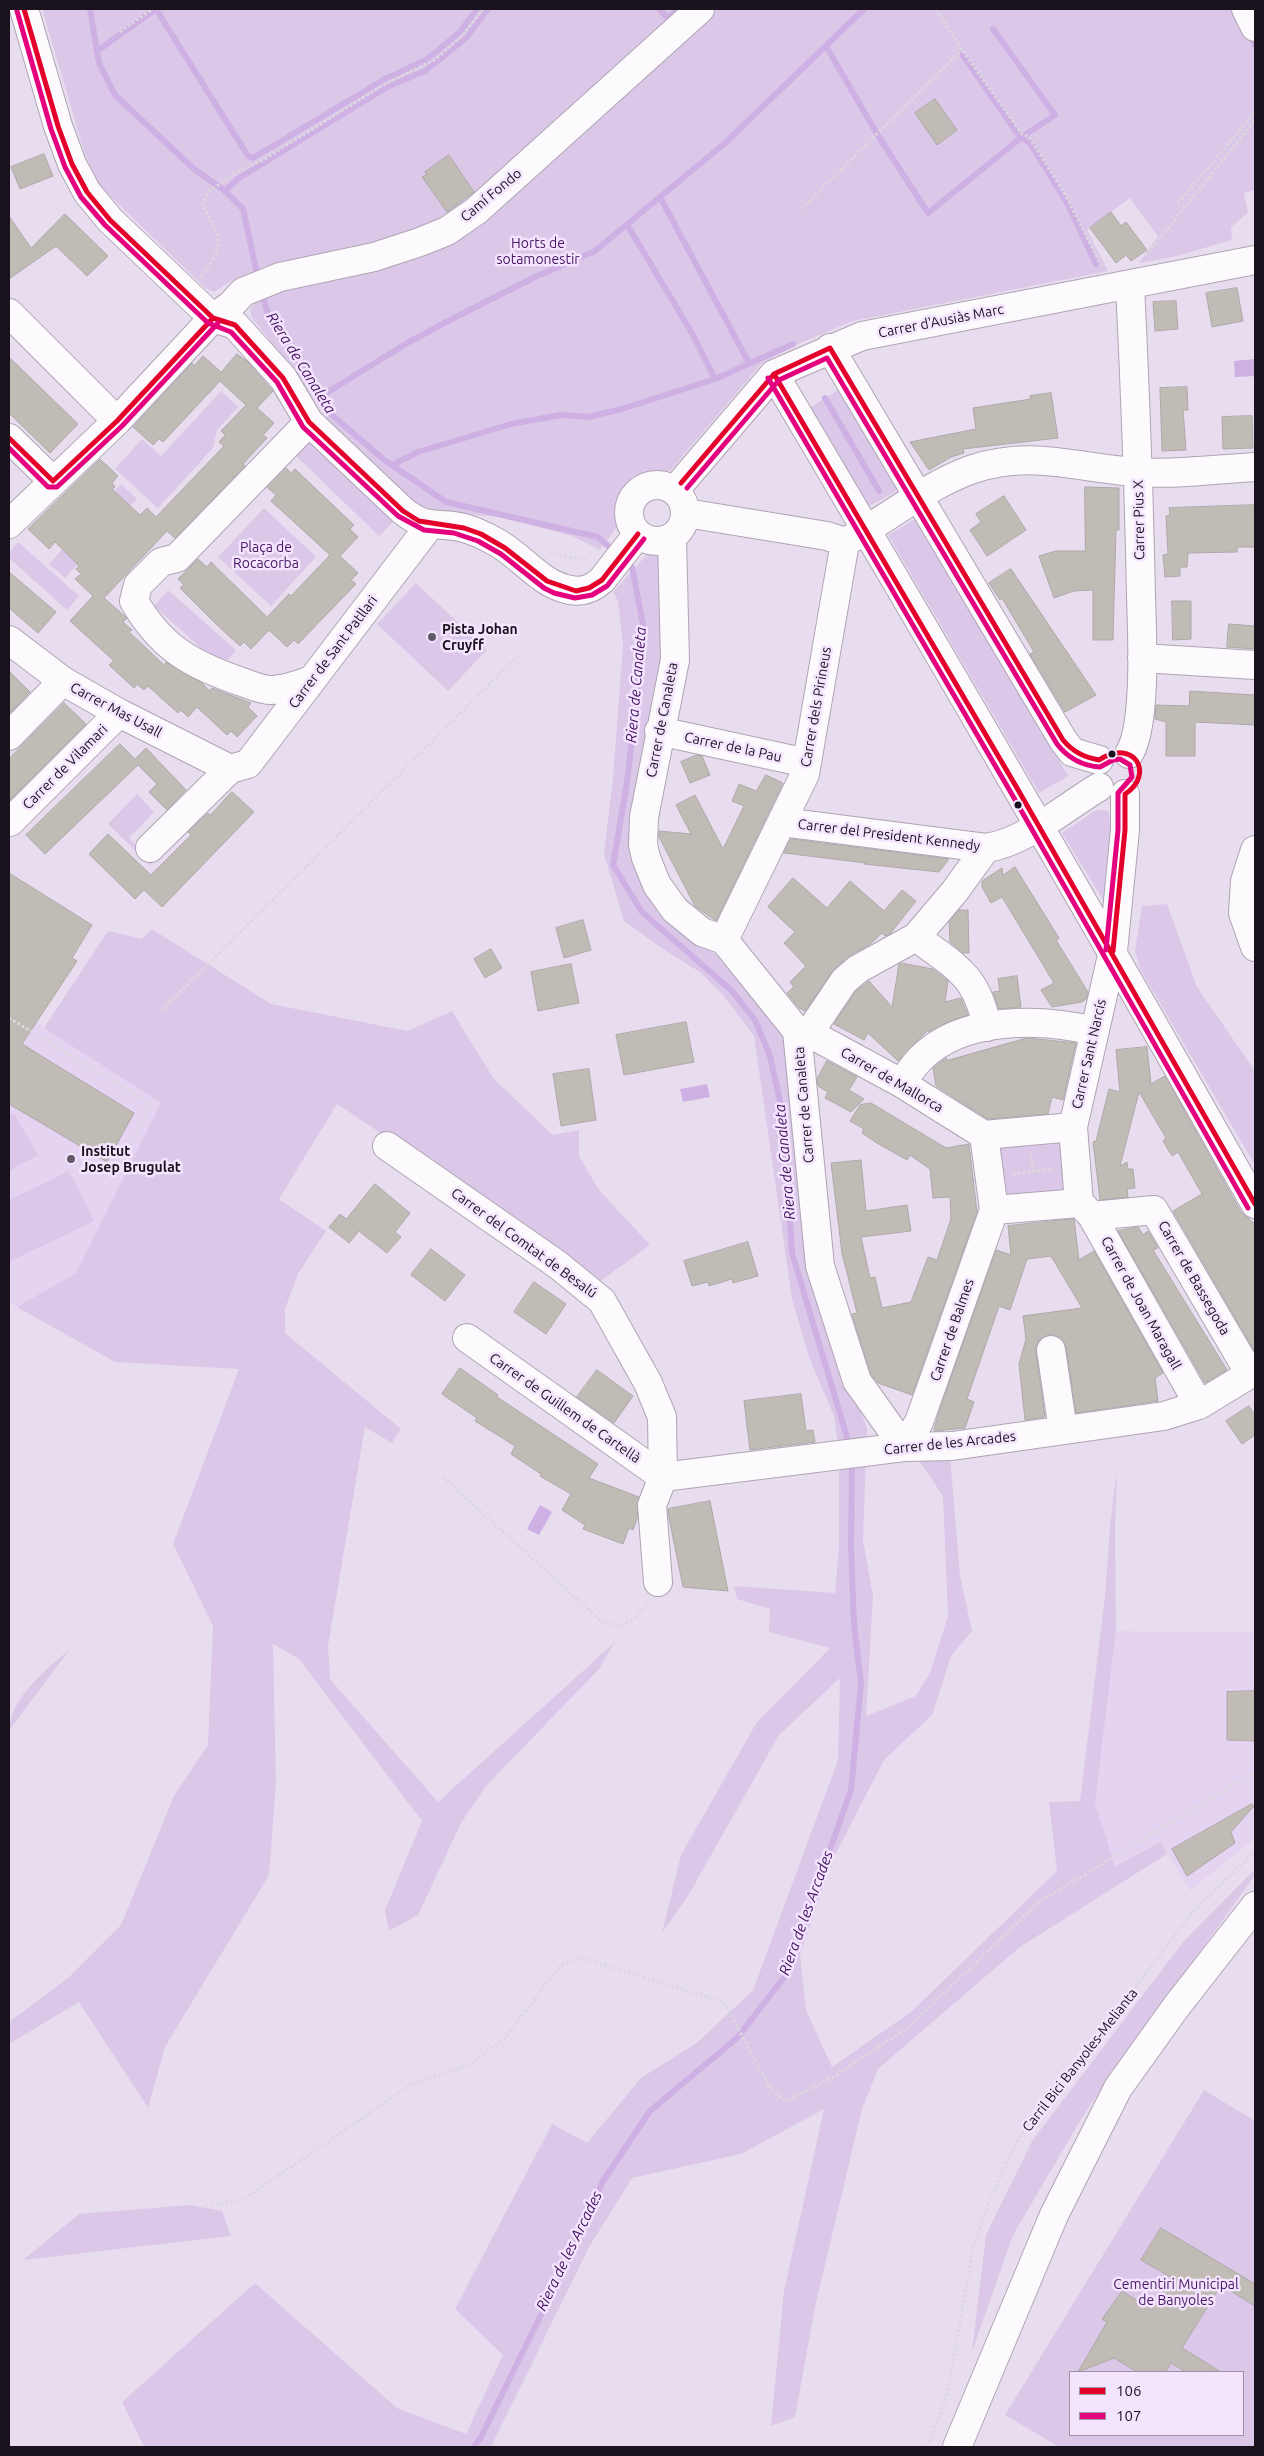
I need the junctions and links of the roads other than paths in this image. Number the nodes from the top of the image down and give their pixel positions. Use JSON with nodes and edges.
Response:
{"nodes":[{"id":1,"x":24,"y":9,"type":"edge"},
{"id":2,"x":700,"y":9,"type":"edge"},
{"id":3,"x":1246,"y":9,"type":"edge"},
{"id":4,"x":1255,"y":27,"type":"edge"},
{"id":5,"x":1255,"y":260,"type":"edge"},
{"id":6,"x":1118,"y":287,"type":"junction"},
{"id":7,"x":9,"y":313,"type":"edge"},
{"id":8,"x":213,"y":318,"type":"junction"},
{"id":9,"x":830,"y":348,"type":"junction"},
{"id":10,"x":774,"y":374,"type":"junction"},
{"id":11,"x":117,"y":421,"type":"junction"},
{"id":12,"x":309,"y":422,"type":"junction"},
{"id":13,"x":9,"y":438,"type":"edge"},
{"id":14,"x":1255,"y":467,"type":"edge"},
{"id":15,"x":1138,"y":472,"type":"junction"},
{"id":16,"x":53,"y":481,"type":"junction"},
{"id":17,"x":678,"y":495,"type":"junction"},
{"id":18,"x":918,"y":496,"type":"junction"},
{"id":19,"x":9,"y":524,"type":"edge"},
{"id":20,"x":430,"y":525,"type":"junction"},
{"id":21,"x":638,"y":534,"type":"junction"},
{"id":22,"x":856,"y":536,"type":"junction"},
{"id":23,"x":672,"y":537,"type":"junction"},
{"id":24,"x":9,"y":640,"type":"edge"},
{"id":25,"x":1142,"y":658,"type":"junction"},
{"id":26,"x":1255,"y":665,"type":"edge"},
{"id":27,"x":312,"y":680,"type":"junction"},
{"id":28,"x":63,"y":681,"type":"junction"},
{"id":29,"x":119,"y":713,"type":"junction"},
{"id":30,"x":660,"y":731,"type":"junction"},
{"id":31,"x":9,"y":736,"type":"edge"},
{"id":32,"x":1129,"y":754,"type":"junction"},
{"id":33,"x":1099,"y":760,"type":"junction"},
{"id":34,"x":807,"y":763,"type":"junction"},
{"id":35,"x":230,"y":769,"type":"junction"},
{"id":36,"x":1099,"y":787,"type":"junction"},
{"id":37,"x":1125,"y":794,"type":"junction"},
{"id":38,"x":10,"y":822,"type":"dead end"},
{"id":39,"x":782,"y":822,"type":"junction"},
{"id":40,"x":1037,"y":826,"type":"junction"},
{"id":41,"x":150,"y":848,"type":"dead end"},
{"id":42,"x":986,"y":848,"type":"junction"},
{"id":43,"x":1255,"y":850,"type":"edge"},
{"id":44,"x":916,"y":938,"type":"junction"},
{"id":45,"x":724,"y":940,"type":"junction"},
{"id":46,"x":1255,"y":947,"type":"edge"},
{"id":47,"x":1113,"y":951,"type":"junction"},
{"id":48,"x":987,"y":1027,"type":"junction"},
{"id":49,"x":1094,"y":1031,"type":"junction"},
{"id":50,"x":803,"y":1032,"type":"junction"},
{"id":51,"x":901,"y":1083,"type":"junction"},
{"id":52,"x":1073,"y":1127,"type":"junction"},
{"id":53,"x":984,"y":1135,"type":"junction"},
{"id":54,"x":387,"y":1146,"type":"dead end"},
{"id":55,"x":1255,"y":1204,"type":"edge"},
{"id":56,"x":994,"y":1210,"type":"junction"},
{"id":57,"x":1086,"y":1210,"type":"junction"},
{"id":58,"x":467,"y":1338,"type":"dead end"},
{"id":59,"x":1051,"y":1350,"type":"dead end"},
{"id":60,"x":1253,"y":1373,"type":"edge"},
{"id":61,"x":1199,"y":1405,"type":"junction"},
{"id":62,"x":1063,"y":1430,"type":"junction"},
{"id":63,"x":904,"y":1447,"type":"junction"},
{"id":64,"x":663,"y":1477,"type":"junction"},
{"id":65,"x":658,"y":1582,"type":"road end"},
{"id":66,"x":1255,"y":1906,"type":"edge"},
{"id":67,"x":957,"y":2447,"type":"edge"}],
"edges":[{"from":1,"to":8,"type":"street"},
{"from":2,"to":8,"type":"street","name":"Camí Fondo"},
{"from":3,"to":4,"type":"street"},
{"from":5,"to":6,"type":"street","name":"Carrer d'Ausiàs Marc"},
{"from":6,"to":9,"type":"street","name":"Carrer d'Ausiàs Marc"},
{"from":6,"to":15,"type":"street","name":"Carrer Pius X"},
{"from":7,"to":11,"type":"street"},
{"from":8,"to":11,"type":"street","name":"Camí Fondo"},
{"from":8,"to":12,"type":"street"},
{"from":9,"to":10,"type":"street","name":"Carrer d'Ausiàs Marc"},
{"from":9,"to":18,"type":"street"},
{"from":10,"to":17,"type":"street","name":"Carrer d'Ausiàs Marc"},
{"from":10,"to":22,"type":"street"},
{"from":11,"to":16,"type":"street","name":"Camí Fondo"},
{"from":12,"to":20,"type":"street"},
{"from":12,"to":27,"type":"street"},
{"from":13,"to":16,"type":"street"},
{"from":14,"to":15,"type":"street"},
{"from":15,"to":18,"type":"street"},
{"from":15,"to":25,"type":"street","name":"Carrer Pius X"},
{"from":16,"to":19,"type":"street","name":"Camí Fondo"},
{"from":17,"to":21,"type":"street"},
{"from":17,"to":22,"type":"street"},
{"from":17,"to":23,"type":"street"},
{"from":18,"to":22,"type":"street"},
{"from":18,"to":33,"type":"street"},
{"from":20,"to":21,"type":"street"},
{"from":20,"to":27,"type":"street","name":"Carrer de Sant Patllari"},
{"from":21,"to":23,"type":"street"},
{"from":22,"to":34,"type":"street","name":"Carrer dels Pirineus"},
{"from":22,"to":40,"type":"street"},
{"from":23,"to":30,"type":"street","name":"Carrer de Canaleta"},
{"from":24,"to":28,"type":"street","name":"Carrer Mas Usall"},
{"from":25,"to":26,"type":"street"},
{"from":25,"to":32,"type":"street","name":"Carrer Pius X"},
{"from":27,"to":35,"type":"street","name":"Carrer de Sant Patllari"},
{"from":28,"to":29,"type":"street","name":"Carrer Mas Usall"},
{"from":28,"to":31,"type":"street"},
{"from":29,"to":35,"type":"street","name":"Carrer Mas Usall"},
{"from":29,"to":38,"type":"street","name":"Carrer de Vilamari"},
{"from":30,"to":34,"type":"street","name":"Carrer de la Pau"},
{"from":30,"to":45,"type":"street","name":"Carrer de Canaleta"},
{"from":32,"to":33,"type":"street"},
{"from":32,"to":37,"type":"street"},
{"from":33,"to":36,"type":"street"},
{"from":34,"to":39,"type":"street","name":"Carrer dels Pirineus"},
{"from":35,"to":41,"type":"street","name":"Carrer de Sant Patllari"},
{"from":36,"to":37,"type":"street"},
{"from":36,"to":40,"type":"street","name":"Carrer del President Kennedy"},
{"from":37,"to":47,"type":"street"},
{"from":39,"to":42,"type":"street","name":"Carrer del President Kennedy"},
{"from":39,"to":45,"type":"street","name":"Carrer dels Pirineus"},
{"from":40,"to":42,"type":"street","name":"Carrer del President Kennedy"},
{"from":40,"to":47,"type":"street"},
{"from":42,"to":44,"type":"street"},
{"from":43,"to":46,"type":"street"},
{"from":44,"to":48,"type":"street"},
{"from":44,"to":50,"type":"street"},
{"from":45,"to":50,"type":"street","name":"Carrer de Canaleta"},
{"from":47,"to":49,"type":"street","name":"Carrer Sant Narcís"},
{"from":47,"to":55,"type":"street"},
{"from":48,"to":49,"type":"street"},
{"from":48,"to":51,"type":"street"},
{"from":49,"to":52,"type":"street","name":"Carrer Sant Narcís"},
{"from":50,"to":51,"type":"street","name":"Carrer de Mallorca"},
{"from":50,"to":63,"type":"street","name":"Carrer de Canaleta"},
{"from":51,"to":53,"type":"street","name":"Carrer de Mallorca"},
{"from":52,"to":53,"type":"street"},
{"from":52,"to":57,"type":"street","name":"Carrer Sant Narcís"},
{"from":53,"to":56,"type":"street"},
{"from":54,"to":64,"type":"street","name":"Carrer del Comtat de Besalú"},
{"from":56,"to":57,"type":"street"},
{"from":56,"to":63,"type":"street","name":"Carrer de Balmes"},
{"from":57,"to":60,"type":"street","name":"Carrer de Bassegoda"},
{"from":57,"to":61,"type":"street","name":"Carrer de Joan Maragall"},
{"from":58,"to":64,"type":"street","name":"Carrer de Guillem de Cartellà"},
{"from":59,"to":62,"type":"street"},
{"from":60,"to":61,"type":"street","name":"Carrer de les Arcades"},
{"from":61,"to":62,"type":"street","name":"Carrer de les Arcades"},
{"from":62,"to":63,"type":"street","name":"Carrer de les Arcades"},
{"from":63,"to":64,"type":"street","name":"Carrer de les Arcades"},
{"from":64,"to":65,"type":"street"},
{"from":66,"to":67,"type":"street"}]}
